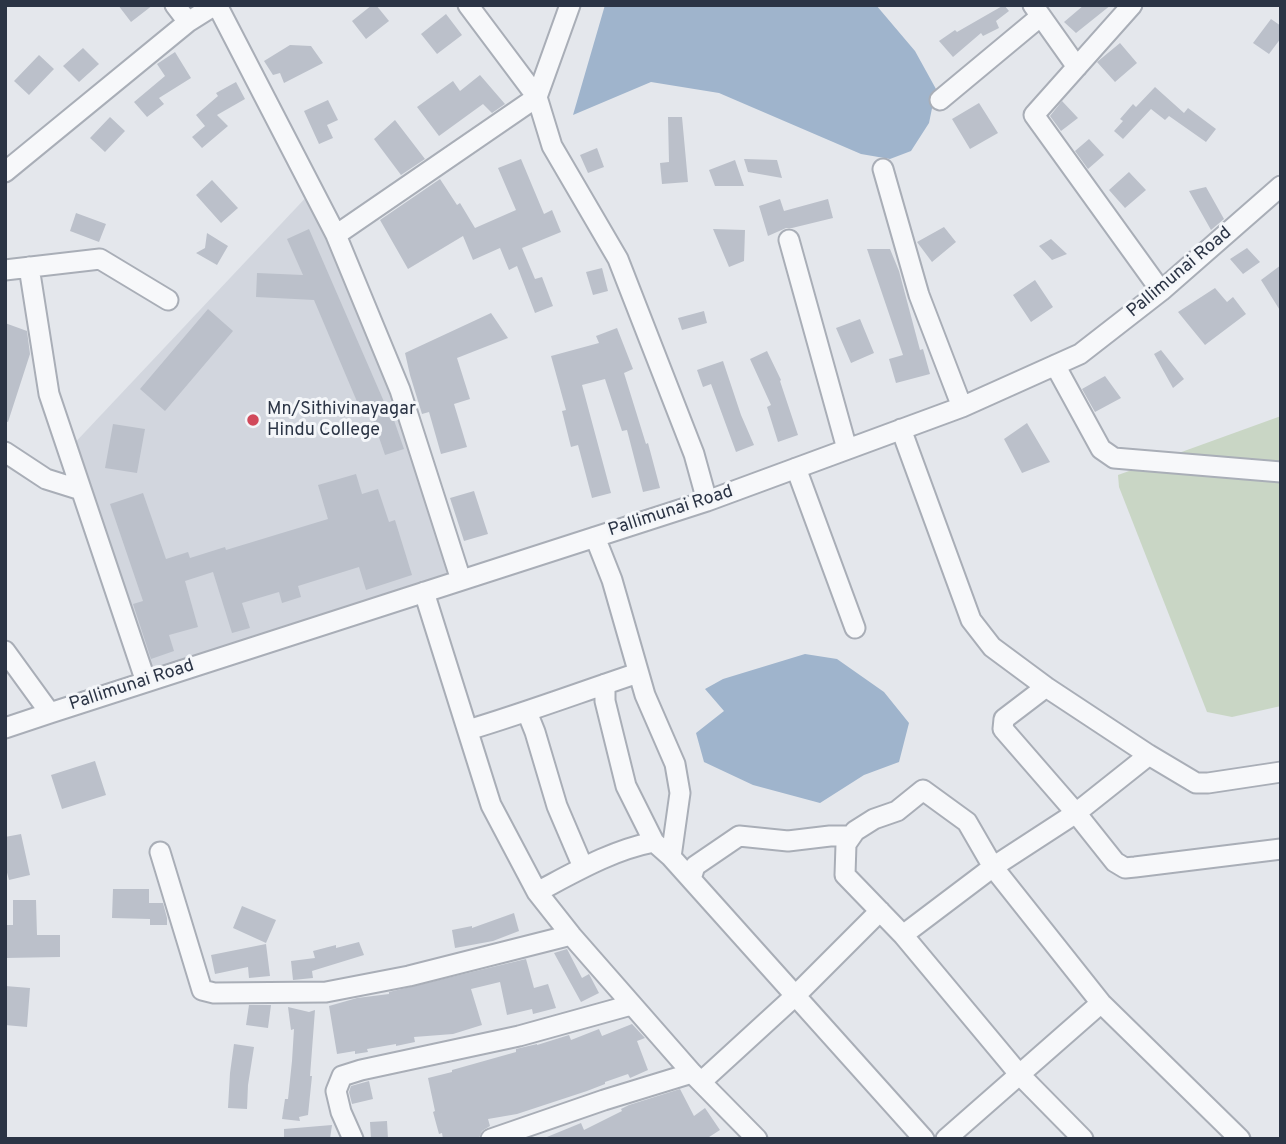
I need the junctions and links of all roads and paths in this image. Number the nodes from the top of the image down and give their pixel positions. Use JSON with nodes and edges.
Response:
{"nodes":[{"id":1,"x":175,"y":5,"type":"edge"},
{"id":2,"x":216,"y":5,"type":"edge"},
{"id":3,"x":468,"y":5,"type":"edge"},
{"id":4,"x":570,"y":5,"type":"edge"},
{"id":5,"x":1132,"y":5,"type":"edge"},
{"id":6,"x":1037,"y":11,"type":"edge"},
{"id":7,"x":187,"y":22,"type":"junction"},
{"id":8,"x":1077,"y":67,"type":"junction"},
{"id":9,"x":537,"y":97,"type":"junction"},
{"id":10,"x":940,"y":100,"type":"dead end"},
{"id":11,"x":884,"y":169,"type":"dead end"},
{"id":12,"x":5,"y":172,"type":"edge"},
{"id":13,"x":1281,"y":186,"type":"edge"},
{"id":14,"x":336,"y":235,"type":"junction"},
{"id":15,"x":789,"y":240,"type":"dead end"},
{"id":16,"x":29,"y":267,"type":"junction"},
{"id":17,"x":5,"y":270,"type":"edge"},
{"id":18,"x":1161,"y":291,"type":"junction"},
{"id":19,"x":168,"y":300,"type":"dead end"},
{"id":20,"x":1055,"y":365,"type":"junction"},
{"id":21,"x":962,"y":407,"type":"junction"},
{"id":22,"x":901,"y":429,"type":"junction"},
{"id":23,"x":847,"y":449,"type":"junction"},
{"id":24,"x":5,"y":452,"type":"edge"},
{"id":25,"x":796,"y":468,"type":"junction"},
{"id":26,"x":1281,"y":472,"type":"edge"},
{"id":27,"x":81,"y":490,"type":"junction"},
{"id":28,"x":707,"y":501,"type":"junction"},
{"id":29,"x":595,"y":537,"type":"junction"},
{"id":30,"x":461,"y":580,"type":"junction"},
{"id":31,"x":424,"y":592,"type":"junction"},
{"id":32,"x":855,"y":628,"type":"dead end"},
{"id":33,"x":5,"y":651,"type":"edge"},
{"id":34,"x":638,"y":673,"type":"junction"},
{"id":35,"x":146,"y":681,"type":"junction"},
{"id":36,"x":605,"y":684,"type":"junction"},
{"id":37,"x":1046,"y":687,"type":"junction"},
{"id":38,"x":527,"y":712,"type":"junction"},
{"id":39,"x":50,"y":713,"type":"junction"},
{"id":40,"x":5,"y":728,"type":"edge"},
{"id":41,"x":468,"y":730,"type":"junction"},
{"id":42,"x":1149,"y":755,"type":"junction"},
{"id":43,"x":1281,"y":772,"type":"edge"},
{"id":44,"x":1076,"y":813,"type":"junction"},
{"id":45,"x":853,"y":834,"type":"junction"},
{"id":46,"x":654,"y":842,"type":"junction"},
{"id":47,"x":1281,"y":849,"type":"edge"},
{"id":48,"x":160,"y":852,"type":"dead end"},
{"id":49,"x":671,"y":857,"type":"junction"},
{"id":50,"x":583,"y":867,"type":"junction"},
{"id":51,"x":993,"y":867,"type":"junction"},
{"id":52,"x":691,"y":879,"type":"junction"},
{"id":53,"x":537,"y":892,"type":"junction"},
{"id":54,"x":880,"y":911,"type":"junction"},
{"id":55,"x":571,"y":935,"type":"junction"},
{"id":56,"x":903,"y":935,"type":"junction"},
{"id":57,"x":795,"y":996,"type":"junction"},
{"id":58,"x":1101,"y":1003,"type":"junction"},
{"id":59,"x":631,"y":1005,"type":"junction"},
{"id":60,"x":1019,"y":1074,"type":"junction"},
{"id":61,"x":696,"y":1078,"type":"junction"},
{"id":62,"x":518,"y":1134,"type":"edge"},
{"id":63,"x":749,"y":1137,"type":"edge"},
{"id":64,"x":353,"y":1139,"type":"edge"},
{"id":65,"x":491,"y":1139,"type":"edge"},
{"id":66,"x":924,"y":1139,"type":"edge"},
{"id":67,"x":946,"y":1139,"type":"edge"},
{"id":68,"x":1083,"y":1139,"type":"edge"},
{"id":69,"x":1240,"y":1139,"type":"edge"}],
"edges":[{"from":1,"to":7,"type":"street"},
{"from":2,"to":7,"type":"street"},
{"from":2,"to":14,"type":"street"},
{"from":3,"to":9,"type":"street"},
{"from":4,"to":9,"type":"street"},
{"from":5,"to":8,"type":"street"},
{"from":6,"to":8,"type":"street"},
{"from":6,"to":10,"type":"street"},
{"from":7,"to":12,"type":"street"},
{"from":8,"to":18,"type":"street"},
{"from":9,"to":14,"type":"street"},
{"from":9,"to":28,"type":"street"},
{"from":11,"to":21,"type":"street"},
{"from":13,"to":18,"type":"street","name":"Pallimunai Road"},
{"from":14,"to":30,"type":"street"},
{"from":15,"to":23,"type":"street"},
{"from":16,"to":17,"type":"street"},
{"from":16,"to":19,"type":"street"},
{"from":16,"to":27,"type":"street"},
{"from":18,"to":20,"type":"street","name":"Pallimunai Road"},
{"from":20,"to":21,"type":"street","name":"Pallimunai Road"},
{"from":20,"to":26,"type":"street"},
{"from":21,"to":22,"type":"street","name":"Pallimunai Road"},
{"from":22,"to":23,"type":"street","name":"Pallimunai Road"},
{"from":22,"to":37,"type":"street"},
{"from":23,"to":25,"type":"street","name":"Pallimunai Road"},
{"from":24,"to":27,"type":"street"},
{"from":25,"to":28,"type":"street","name":"Pallimunai Road"},
{"from":25,"to":32,"type":"street"},
{"from":27,"to":35,"type":"street"},
{"from":28,"to":29,"type":"street","name":"Pallimunai Road"},
{"from":29,"to":30,"type":"street","name":"Pallimunai Road"},
{"from":29,"to":34,"type":"street"},
{"from":30,"to":31,"type":"street","name":"Pallimunai Road"},
{"from":31,"to":35,"type":"street","name":"Pallimunai Road"},
{"from":31,"to":41,"type":"street"},
{"from":33,"to":39,"type":"street"},
{"from":34,"to":36,"type":"street"},
{"from":34,"to":49,"type":"street"},
{"from":35,"to":39,"type":"street","name":"Pallimunai Road"},
{"from":36,"to":38,"type":"street"},
{"from":36,"to":46,"type":"street"},
{"from":37,"to":42,"type":"street"},
{"from":37,"to":44,"type":"street"},
{"from":38,"to":41,"type":"street"},
{"from":38,"to":50,"type":"street"},
{"from":39,"to":40,"type":"street","name":"Pallimunai Road"},
{"from":41,"to":53,"type":"street"},
{"from":42,"to":43,"type":"street"},
{"from":42,"to":44,"type":"street"},
{"from":44,"to":47,"type":"street"},
{"from":44,"to":51,"type":"street"},
{"from":45,"to":51,"type":"street"},
{"from":45,"to":52,"type":"street"},
{"from":45,"to":54,"type":"street"},
{"from":46,"to":49,"type":"street"},
{"from":46,"to":50,"type":"street"},
{"from":48,"to":55,"type":"street"},
{"from":49,"to":52,"type":"street"},
{"from":50,"to":53,"type":"street"},
{"from":51,"to":56,"type":"street"},
{"from":51,"to":58,"type":"street"},
{"from":52,"to":57,"type":"street"},
{"from":53,"to":55,"type":"street"},
{"from":54,"to":56,"type":"street"},
{"from":54,"to":57,"type":"street"},
{"from":55,"to":59,"type":"street"},
{"from":56,"to":60,"type":"street"},
{"from":57,"to":61,"type":"street"},
{"from":57,"to":66,"type":"street"},
{"from":58,"to":60,"type":"street"},
{"from":58,"to":69,"type":"street"},
{"from":59,"to":61,"type":"street"},
{"from":59,"to":64,"type":"street"},
{"from":60,"to":67,"type":"street"},
{"from":60,"to":68,"type":"street"},
{"from":61,"to":62,"type":"street"},
{"from":61,"to":63,"type":"street"},
{"from":62,"to":65,"type":"street"}]}
